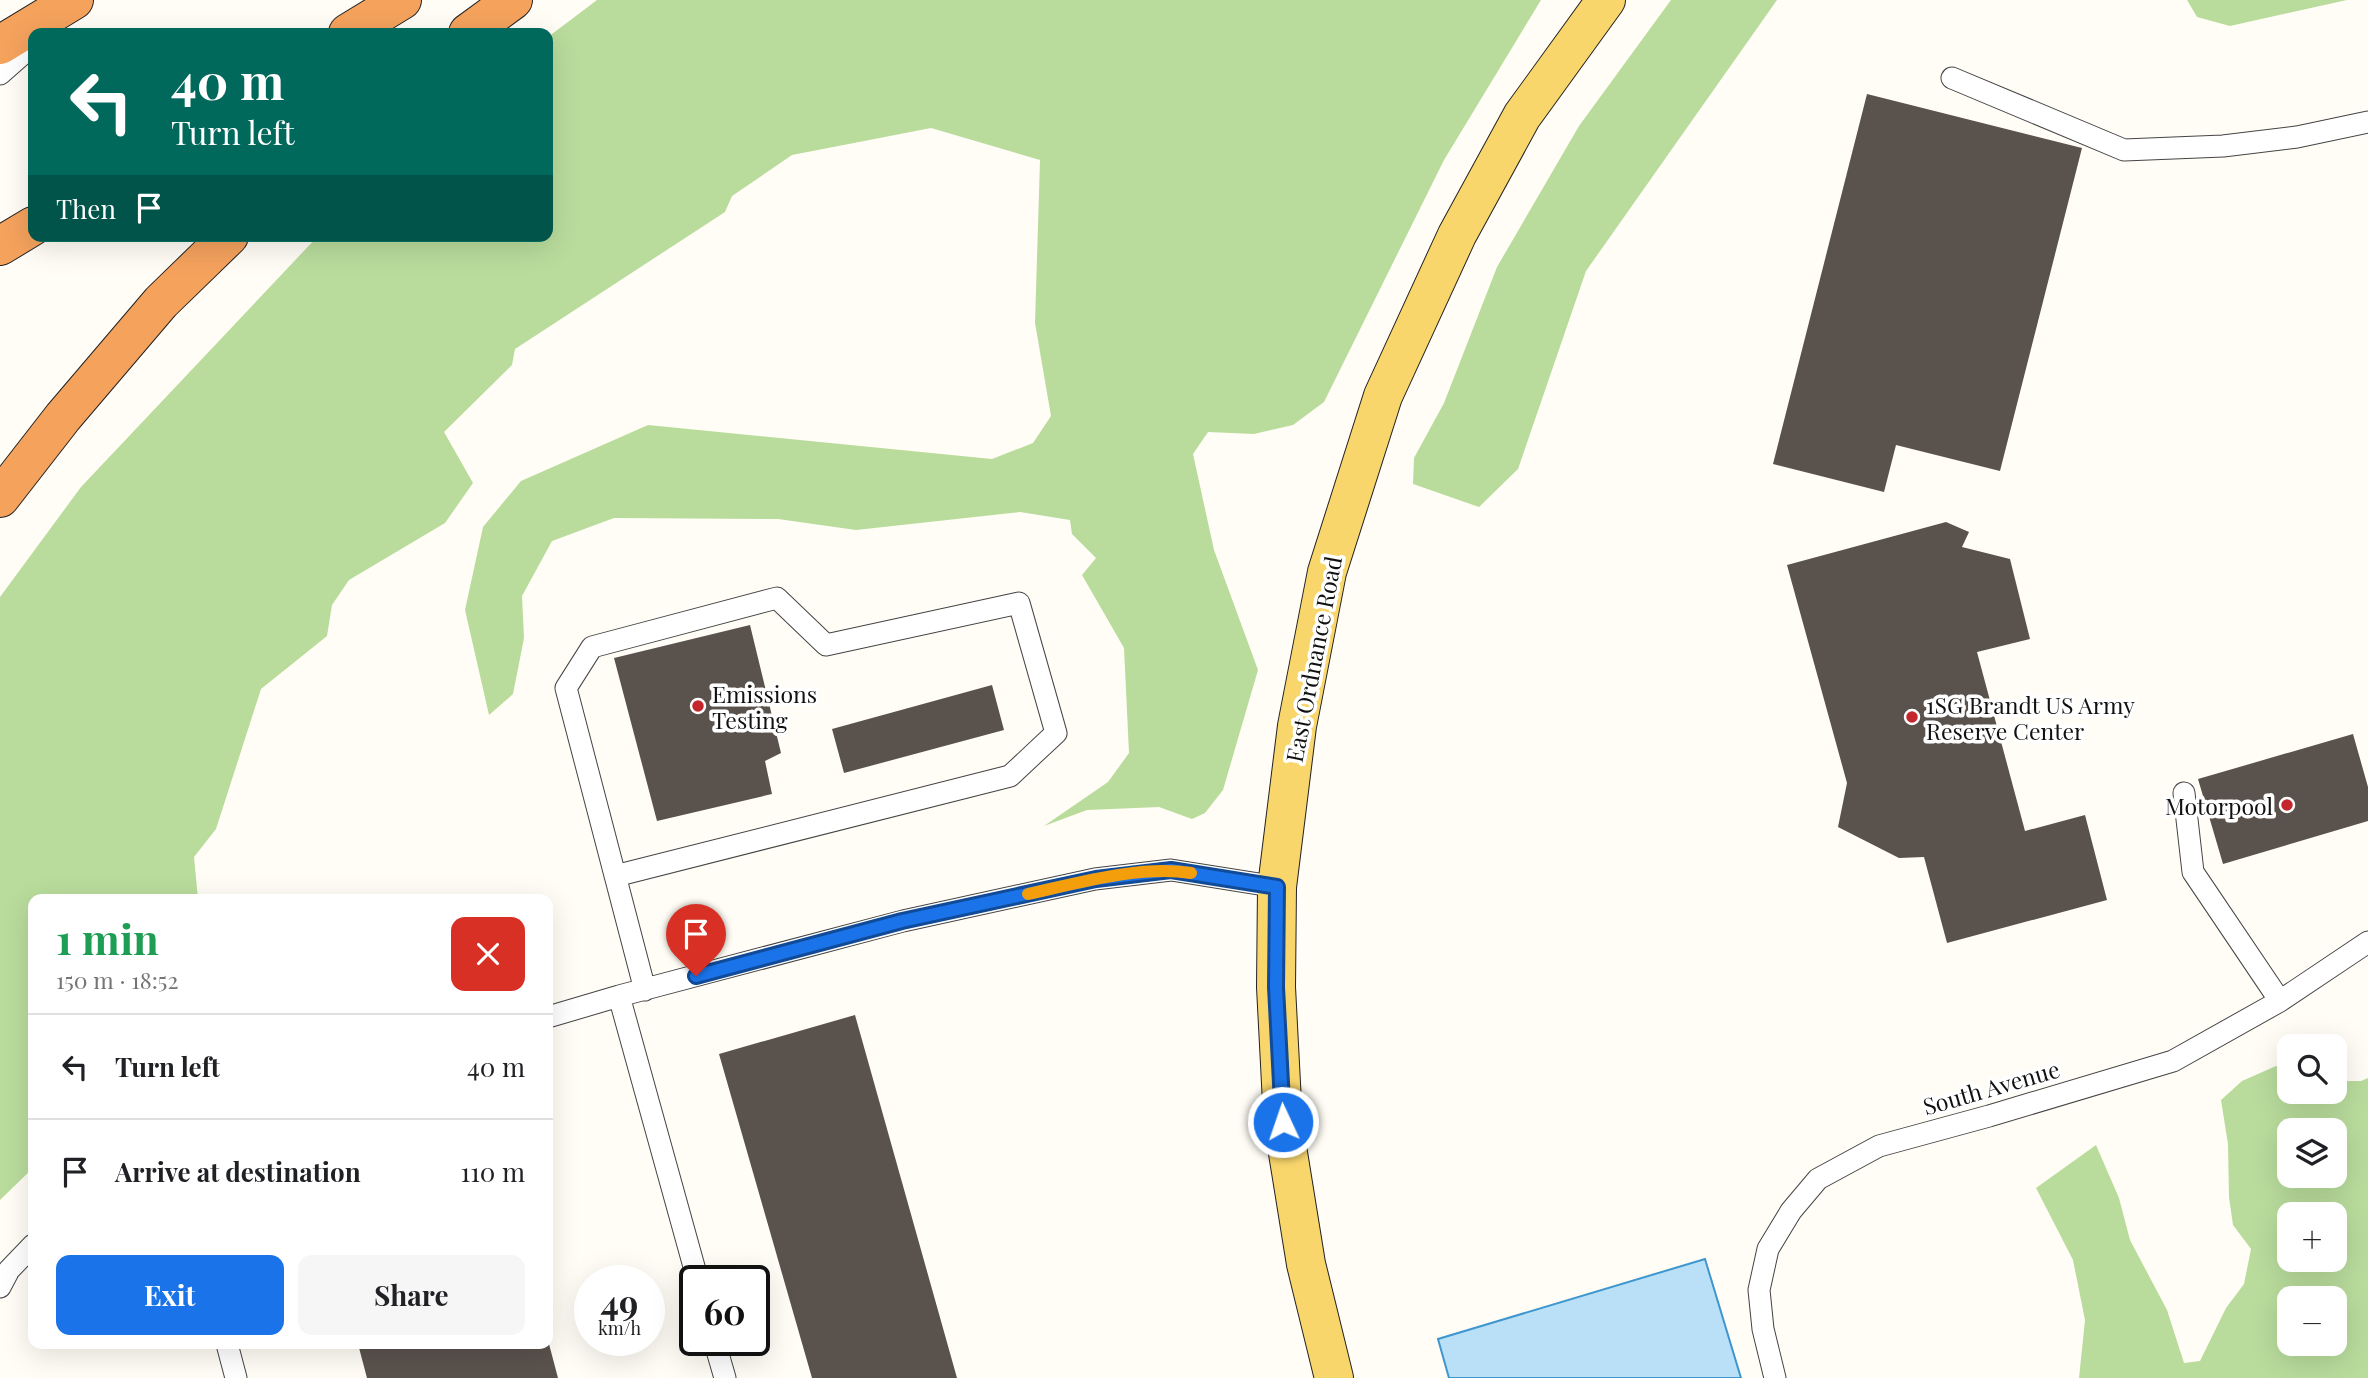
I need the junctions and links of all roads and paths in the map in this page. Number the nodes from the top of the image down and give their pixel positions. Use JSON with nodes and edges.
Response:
{"nodes":[{"id":1,"x":74,"y":0,"type":"edge"},
{"id":2,"x":83,"y":0,"type":"edge"},
{"id":3,"x":402,"y":0,"type":"edge"},
{"id":4,"x":513,"y":0,"type":"edge"},
{"id":5,"x":1606,"y":0,"type":"edge"},
{"id":6,"x":52,"y":28,"type":"edge"},
{"id":7,"x":356,"y":28,"type":"edge"},
{"id":8,"x":475,"y":28,"type":"edge"},
{"id":9,"x":0,"y":45,"type":"edge"},
{"id":10,"x":28,"y":49,"type":"edge"},
{"id":11,"x":0,"y":74,"type":"edge"},
{"id":12,"x":1952,"y":78,"type":"dead end"},
{"id":13,"x":2368,"y":122,"type":"edge"},
{"id":14,"x":28,"y":229,"type":"edge"},
{"id":15,"x":223,"y":242,"type":"edge"},
{"id":16,"x":0,"y":246,"type":"edge"},
{"id":17,"x":0,"y":498,"type":"edge"},
{"id":18,"x":2184,"y":793,"type":"dead end"},
{"id":19,"x":615,"y":876,"type":"junction"},
{"id":20,"x":1277,"y":887,"type":"junction"},
{"id":21,"x":2368,"y":942,"type":"edge"},
{"id":22,"x":645,"y":990,"type":"junction"},
{"id":23,"x":619,"y":996,"type":"junction"},
{"id":24,"x":2280,"y":1001,"type":"junction"},
{"id":25,"x":553,"y":1016,"type":"edge"},
{"id":26,"x":28,"y":1250,"type":"edge"},
{"id":27,"x":694,"y":1265,"type":"edge"},
{"id":28,"x":0,"y":1287,"type":"edge"},
{"id":29,"x":228,"y":1349,"type":"edge"},
{"id":30,"x":719,"y":1356,"type":"edge"},
{"id":31,"x":236,"y":1378,"type":"edge"},
{"id":32,"x":725,"y":1378,"type":"edge"},
{"id":33,"x":1334,"y":1378,"type":"edge"},
{"id":34,"x":1775,"y":1378,"type":"edge"}],
"edges":[{"from":1,"to":9,"type":"highway"},
{"from":2,"to":6,"type":"lane"},
{"from":3,"to":7,"type":"highway"},
{"from":4,"to":8,"type":"highway"},
{"from":5,"to":20,"type":"main road","name":"East Ordnance Road"},
{"from":10,"to":11,"type":"lane"},
{"from":12,"to":13,"type":"lane"},
{"from":14,"to":16,"type":"highway"},
{"from":15,"to":17,"type":"highway"},
{"from":18,"to":24,"type":"lane"},
{"from":19,"to":19,"type":"lane"},
{"from":19,"to":22,"type":"lane"},
{"from":20,"to":22,"type":"lane"},
{"from":20,"to":33,"type":"main road","name":"East Ordnance Road"},
{"from":21,"to":24,"type":"lane","name":"South Avenue"},
{"from":22,"to":23,"type":"lane"},
{"from":23,"to":25,"type":"lane"},
{"from":23,"to":27,"type":"lane"},
{"from":24,"to":34,"type":"lane","name":"South Avenue"},
{"from":26,"to":28,"type":"lane"},
{"from":29,"to":31,"type":"lane"},
{"from":30,"to":32,"type":"lane"}]}
